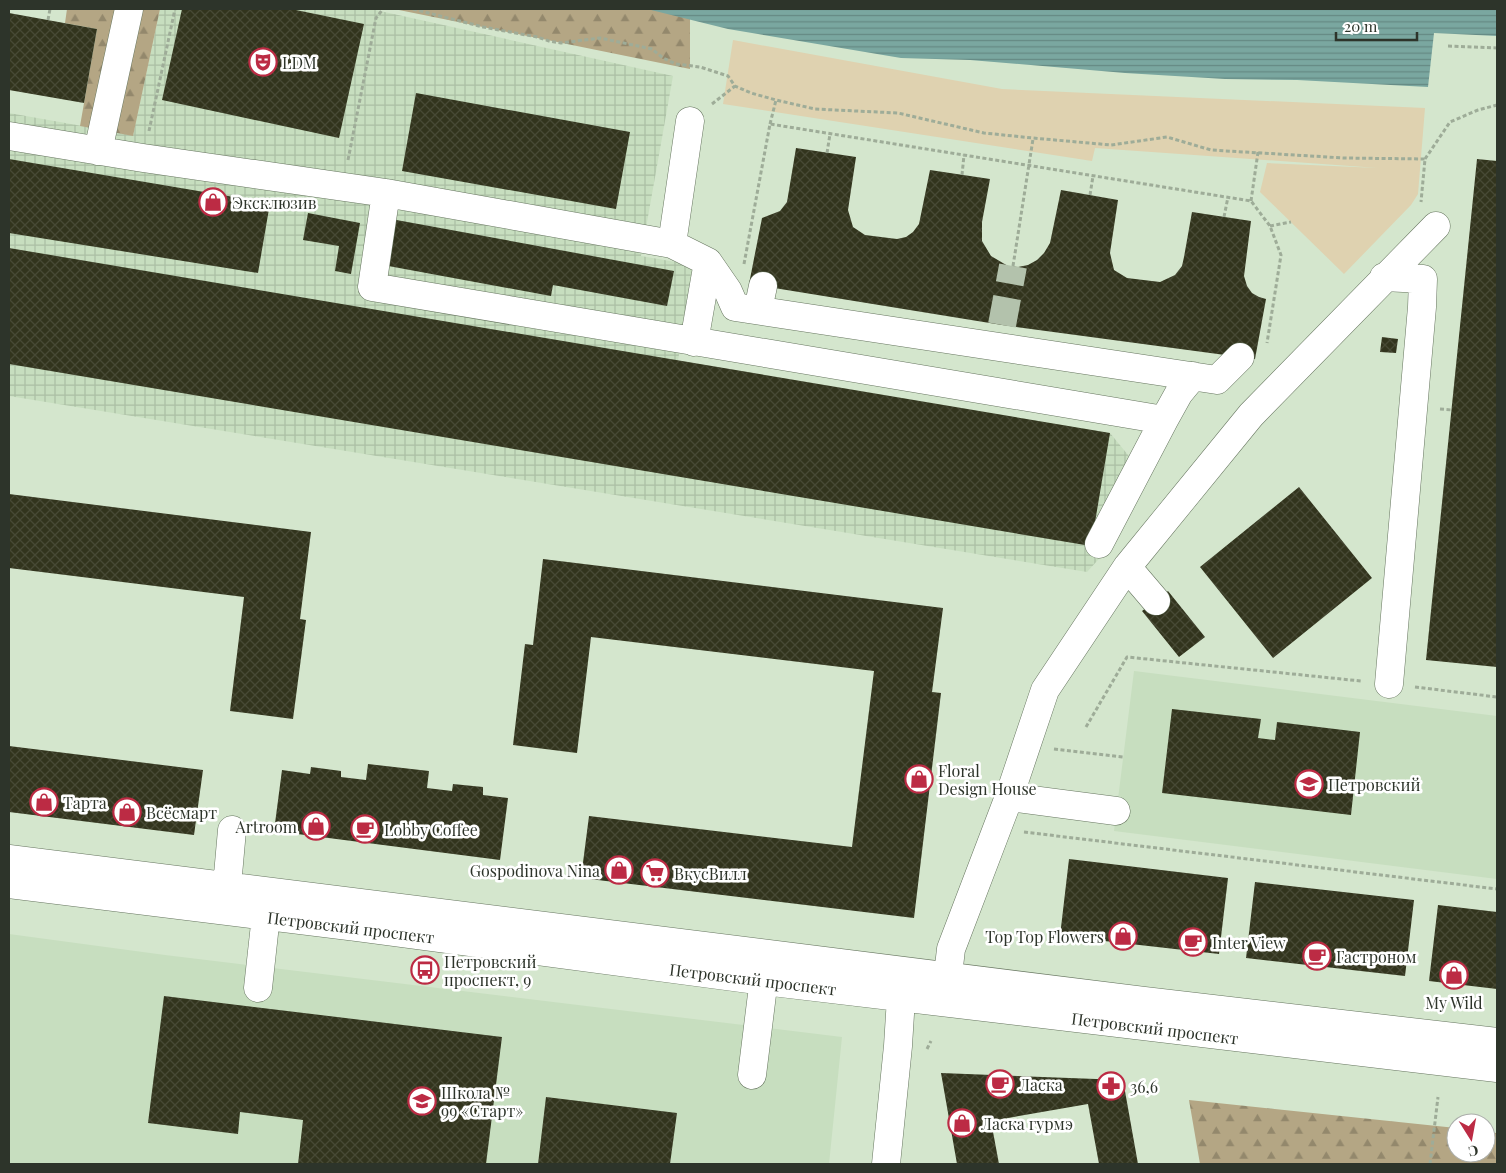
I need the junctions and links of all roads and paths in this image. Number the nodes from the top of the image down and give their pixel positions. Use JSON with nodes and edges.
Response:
{"nodes":[{"id":1,"x":50,"y":9,"type":"edge"},
{"id":2,"x":129,"y":9,"type":"edge"},
{"id":3,"x":175,"y":9,"type":"edge"},
{"id":4,"x":383,"y":9,"type":"edge"},
{"id":5,"x":412,"y":9,"type":"edge"},
{"id":6,"x":48,"y":20,"type":"dead end"},
{"id":7,"x":1448,"y":46,"type":"dead end"},
{"id":8,"x":1497,"y":48,"type":"edge"},
{"id":9,"x":776,"y":100,"type":"junction"},
{"id":10,"x":1497,"y":106,"type":"edge"},
{"id":11,"x":690,"y":122,"type":"dead end"},
{"id":12,"x":770,"y":124,"type":"junction"},
{"id":13,"x":830,"y":134,"type":"junction"},
{"id":14,"x":9,"y":136,"type":"edge"},
{"id":15,"x":1033,"y":138,"type":"junction"},
{"id":16,"x":98,"y":151,"type":"junction"},
{"id":17,"x":1258,"y":152,"type":"junction"},
{"id":18,"x":827,"y":153,"type":"dead end"},
{"id":19,"x":964,"y":155,"type":"junction"},
{"id":20,"x":143,"y":158,"type":"junction"},
{"id":21,"x":1425,"y":159,"type":"junction"},
{"id":22,"x":1030,"y":166,"type":"junction"},
{"id":23,"x":962,"y":174,"type":"dead end"},
{"id":24,"x":1093,"y":176,"type":"junction"},
{"id":25,"x":342,"y":186,"type":"junction"},
{"id":26,"x":386,"y":193,"type":"junction"},
{"id":27,"x":1090,"y":195,"type":"dead end"},
{"id":28,"x":1228,"y":197,"type":"junction"},
{"id":29,"x":1251,"y":201,"type":"junction"},
{"id":30,"x":1224,"y":217,"type":"dead end"},
{"id":31,"x":1291,"y":222,"type":"dead end"},
{"id":32,"x":1270,"y":226,"type":"junction"},
{"id":33,"x":1426,"y":235,"type":"joint"},
{"id":34,"x":672,"y":244,"type":"junction"},
{"id":35,"x":708,"y":262,"type":"junction"},
{"id":36,"x":1012,"y":266,"type":"tunnel mouth"},
{"id":37,"x":1384,"y":277,"type":"junction"},
{"id":38,"x":752,"y":301,"type":"junction"},
{"id":39,"x":694,"y":342,"type":"junction"},
{"id":40,"x":1267,"y":343,"type":"dead end"},
{"id":41,"x":1240,"y":357,"type":"dead end"},
{"id":42,"x":1193,"y":376,"type":"junction"},
{"id":43,"x":1164,"y":420,"type":"junction"},
{"id":44,"x":1099,"y":544,"type":"dead end"},
{"id":45,"x":1127,"y":567,"type":"junction"},
{"id":46,"x":1156,"y":601,"type":"dead end"},
{"id":47,"x":1389,"y":684,"type":"junction"},
{"id":48,"x":1497,"y":697,"type":"edge"},
{"id":49,"x":1086,"y":727,"type":"dead end"},
{"id":50,"x":1048,"y":749,"type":"dead end"},
{"id":51,"x":1123,"y":757,"type":"dead end"},
{"id":52,"x":1009,"y":797,"type":"junction"},
{"id":53,"x":1116,"y":811,"type":"dead end"},
{"id":54,"x":232,"y":830,"type":"dead end"},
{"id":55,"x":1016,"y":831,"type":"dead end"},
{"id":56,"x":9,"y":859,"type":"edge"},
{"id":57,"x":9,"y":884,"type":"edge"},
{"id":58,"x":227,"y":886,"type":"junction"},
{"id":59,"x":1497,"y":889,"type":"edge"},
{"id":60,"x":267,"y":903,"type":"junction"},
{"id":61,"x":767,"y":954,"type":"junction"},
{"id":62,"x":764,"y":981,"type":"junction"},
{"id":63,"x":258,"y":988,"type":"dead end"},
{"id":64,"x":947,"y":990,"type":"junction"},
{"id":65,"x":901,"y":998,"type":"junction"},
{"id":66,"x":1497,"y":1042,"type":"edge"},
{"id":67,"x":1434,"y":1047,"type":"junction"},
{"id":68,"x":1497,"y":1068,"type":"edge"},
{"id":69,"x":752,"y":1075,"type":"dead end"},
{"id":70,"x":1438,"y":1097,"type":"dead end"},
{"id":71,"x":886,"y":1164,"type":"edge"},
{"id":72,"x":1430,"y":1164,"type":"edge"}],
"edges":[{"from":1,"to":6,"type":"path"},
{"from":2,"to":16,"type":"street"},
{"from":3,"to":20,"type":"path"},
{"from":4,"to":25,"type":"path"},
{"from":5,"to":9,"type":"path"},
{"from":7,"to":8,"type":"path"},
{"from":9,"to":12,"type":"path"},
{"from":9,"to":15,"type":"path"},
{"from":10,"to":21,"type":"path"},
{"from":11,"to":34,"type":"street"},
{"from":12,"to":13,"type":"path"},
{"from":12,"to":38,"type":"path"},
{"from":13,"to":18,"type":"path"},
{"from":13,"to":19,"type":"path"},
{"from":14,"to":16,"type":"street"},
{"from":15,"to":17,"type":"path"},
{"from":15,"to":22,"type":"path"},
{"from":16,"to":20,"type":"street"},
{"from":17,"to":21,"type":"path"},
{"from":17,"to":29,"type":"path"},
{"from":19,"to":22,"type":"path"},
{"from":19,"to":23,"type":"path"},
{"from":20,"to":25,"type":"street"},
{"from":21,"to":33,"type":"path"},
{"from":22,"to":24,"type":"path"},
{"from":22,"to":36,"type":"path"},
{"from":24,"to":27,"type":"path"},
{"from":24,"to":28,"type":"path"},
{"from":25,"to":26,"type":"street"},
{"from":26,"to":34,"type":"street"},
{"from":26,"to":39,"type":"street"},
{"from":28,"to":29,"type":"path"},
{"from":28,"to":30,"type":"path"},
{"from":29,"to":32,"type":"path"},
{"from":31,"to":32,"type":"path"},
{"from":32,"to":40,"type":"path"},
{"from":33,"to":37,"type":"street"},
{"from":34,"to":35,"type":"street"},
{"from":35,"to":38,"type":"street"},
{"from":35,"to":39,"type":"street"},
{"from":37,"to":45,"type":"street"},
{"from":37,"to":47,"type":"street"},
{"from":38,"to":42,"type":"street"},
{"from":39,"to":43,"type":"street"},
{"from":41,"to":42,"type":"street"},
{"from":42,"to":43,"type":"street"},
{"from":43,"to":44,"type":"street"},
{"from":45,"to":46,"type":"street"},
{"from":45,"to":52,"type":"street"},
{"from":47,"to":48,"type":"path"},
{"from":47,"to":49,"type":"path"},
{"from":50,"to":51,"type":"path"},
{"from":52,"to":53,"type":"street"},
{"from":52,"to":64,"type":"street"},
{"from":54,"to":58,"type":"street"},
{"from":55,"to":59,"type":"path"},
{"from":56,"to":58,"type":"street","name":"Петровский проспект"},
{"from":57,"to":60,"type":"street","name":"Петровский проспект"},
{"from":58,"to":60,"type":"street","name":"Петровский проспект"},
{"from":60,"to":61,"type":"street","name":"Петровский проспект"},
{"from":60,"to":62,"type":"street","name":"Петровский проспект"},
{"from":60,"to":63,"type":"street"},
{"from":61,"to":62,"type":"street"},
{"from":61,"to":64,"type":"street","name":"Петровский проспект"},
{"from":62,"to":65,"type":"street","name":"Петровский проспект"},
{"from":62,"to":69,"type":"street"},
{"from":64,"to":65,"type":"street","name":"Петровский проспект"},
{"from":64,"to":67,"type":"street","name":"Петровский проспект"},
{"from":65,"to":71,"type":"street"},
{"from":66,"to":67,"type":"street","name":"Петровский проспект"},
{"from":67,"to":68,"type":"street","name":"Петровский проспект"},
{"from":70,"to":72,"type":"path"}]}
